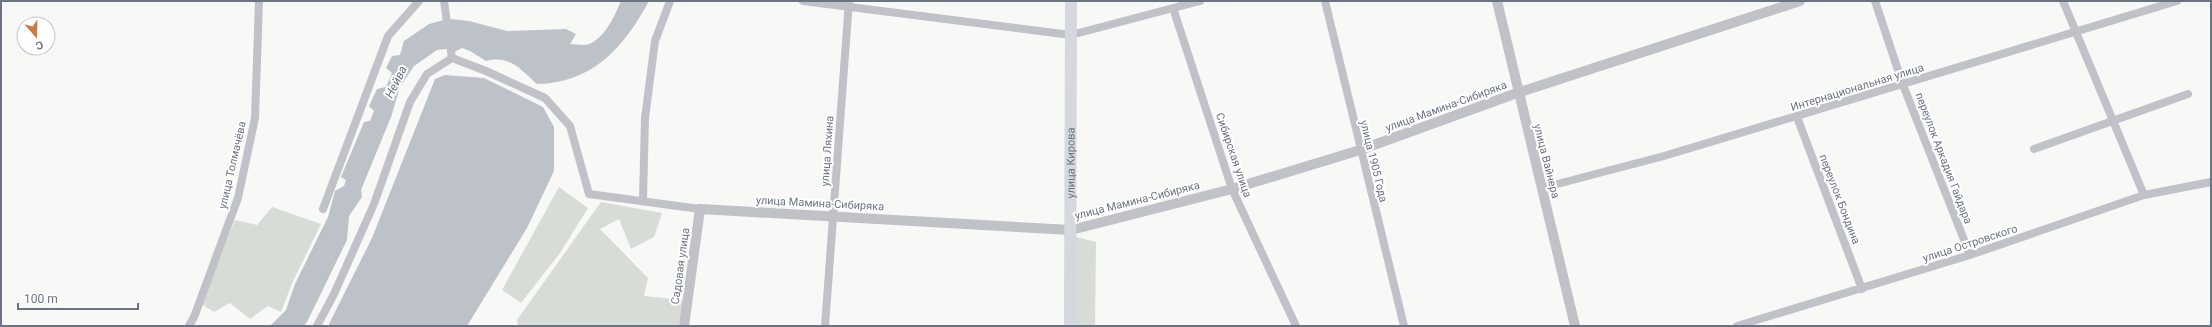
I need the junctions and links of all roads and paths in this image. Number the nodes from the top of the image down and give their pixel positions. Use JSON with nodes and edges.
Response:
{"nodes":[{"id":1,"x":259,"y":1,"type":"edge"},
{"id":2,"x":419,"y":1,"type":"edge"},
{"id":3,"x":444,"y":1,"type":"edge"},
{"id":4,"x":670,"y":1,"type":"edge"},
{"id":5,"x":803,"y":1,"type":"edge"},
{"id":6,"x":1071,"y":1,"type":"edge"},
{"id":7,"x":1200,"y":1,"type":"edge"},
{"id":8,"x":1325,"y":1,"type":"edge"},
{"id":9,"x":1496,"y":1,"type":"edge"},
{"id":10,"x":1800,"y":1,"type":"edge"},
{"id":11,"x":1875,"y":1,"type":"edge"},
{"id":12,"x":2063,"y":1,"type":"edge"},
{"id":13,"x":2177,"y":1,"type":"edge"},
{"id":14,"x":849,"y":4,"type":"edge"},
{"id":15,"x":1173,"y":8,"type":"junction"},
{"id":16,"x":2077,"y":33,"type":"junction"},
{"id":17,"x":1071,"y":34,"type":"junction"},
{"id":18,"x":452,"y":58,"type":"junction"},
{"id":19,"x":1903,"y":84,"type":"junction"},
{"id":20,"x":1517,"y":93,"type":"junction"},
{"id":21,"x":2188,"y":94,"type":"dead end"},
{"id":22,"x":1797,"y":117,"type":"junction"},
{"id":23,"x":2113,"y":120,"type":"junction"},
{"id":24,"x":2034,"y":149,"type":"dead end"},
{"id":25,"x":1360,"y":150,"type":"junction"},
{"id":26,"x":2211,"y":182,"type":"edge"},
{"id":27,"x":1542,"y":188,"type":"junction"},
{"id":28,"x":1232,"y":189,"type":"junction"},
{"id":29,"x":2144,"y":195,"type":"junction"},
{"id":30,"x":643,"y":200,"type":"junction"},
{"id":31,"x":700,"y":208,"type":"junction"},
{"id":32,"x":322,"y":209,"type":"dead end"},
{"id":33,"x":833,"y":215,"type":"junction"},
{"id":34,"x":1071,"y":230,"type":"junction"},
{"id":35,"x":1970,"y":255,"type":"junction"},
{"id":36,"x":1862,"y":289,"type":"junction"},
{"id":37,"x":189,"y":326,"type":"edge"},
{"id":38,"x":317,"y":326,"type":"edge"},
{"id":39,"x":684,"y":326,"type":"edge"},
{"id":40,"x":825,"y":326,"type":"edge"},
{"id":41,"x":1070,"y":326,"type":"edge"},
{"id":42,"x":1296,"y":326,"type":"edge"},
{"id":43,"x":1404,"y":326,"type":"edge"},
{"id":44,"x":1575,"y":326,"type":"edge"},
{"id":45,"x":1737,"y":326,"type":"edge"}],
"edges":[{"from":1,"to":37,"type":"street","name":"улица Толмачёва"},
{"from":2,"to":32,"type":"street"},
{"from":3,"to":18,"type":"street"},
{"from":4,"to":30,"type":"street"},
{"from":5,"to":14,"type":"street"},
{"from":6,"to":17,"type":"main road","name":"улица Кирова"},
{"from":7,"to":15,"type":"street"},
{"from":8,"to":25,"type":"street","name":"улица 1905 Года"},
{"from":9,"to":20,"type":"street","name":"улица Вайнера"},
{"from":10,"to":20,"type":"street","name":"улица Мамина-Сибиряка"},
{"from":11,"to":19,"type":"street","name":"переулок Аркадия Гайдара"},
{"from":12,"to":16,"type":"street"},
{"from":13,"to":16,"type":"street","name":"Интернациональная улица"},
{"from":14,"to":17,"type":"street"},
{"from":14,"to":33,"type":"street","name":"улица Ляхина"},
{"from":15,"to":17,"type":"street"},
{"from":15,"to":28,"type":"street","name":"Сибирская улица"},
{"from":16,"to":19,"type":"street","name":"Интернациональная улица"},
{"from":16,"to":23,"type":"street"},
{"from":17,"to":34,"type":"main road","name":"улица Кирова"},
{"from":18,"to":30,"type":"street","name":"улица Мамина-Сибиряка"},
{"from":18,"to":38,"type":"street"},
{"from":19,"to":22,"type":"street","name":"Интернациональная улица"},
{"from":19,"to":35,"type":"street","name":"переулок Аркадия Гайдара"},
{"from":20,"to":25,"type":"street","name":"улица Мамина-Сибиряка"},
{"from":20,"to":27,"type":"street","name":"улица Вайнера"},
{"from":21,"to":23,"type":"street"},
{"from":22,"to":27,"type":"street","name":"Интернациональная улица"},
{"from":22,"to":36,"type":"street","name":"переулок Бондина"},
{"from":23,"to":24,"type":"street"},
{"from":23,"to":29,"type":"street"},
{"from":25,"to":28,"type":"street","name":"улица Мамина-Сибиряка"},
{"from":25,"to":43,"type":"street","name":"улица 1905 Года"},
{"from":26,"to":29,"type":"street","name":"улица Островского"},
{"from":27,"to":44,"type":"street","name":"улица Вайнера"},
{"from":28,"to":34,"type":"street","name":"улица Мамина-Сибиряка"},
{"from":28,"to":42,"type":"street","name":"Сибирская улица"},
{"from":29,"to":35,"type":"street","name":"улица Островского"},
{"from":30,"to":31,"type":"street","name":"улица Мамина-Сибиряка"},
{"from":31,"to":33,"type":"street","name":"улица Мамина-Сибиряка"},
{"from":31,"to":39,"type":"street","name":"Садовая улица"},
{"from":33,"to":34,"type":"street","name":"улица Мамина-Сибиряка"},
{"from":33,"to":40,"type":"street","name":"улица Ляхина"},
{"from":34,"to":41,"type":"main road","name":"улица Кирова"},
{"from":35,"to":36,"type":"street","name":"улица Островского"},
{"from":36,"to":45,"type":"street","name":"улица Островского"}]}
